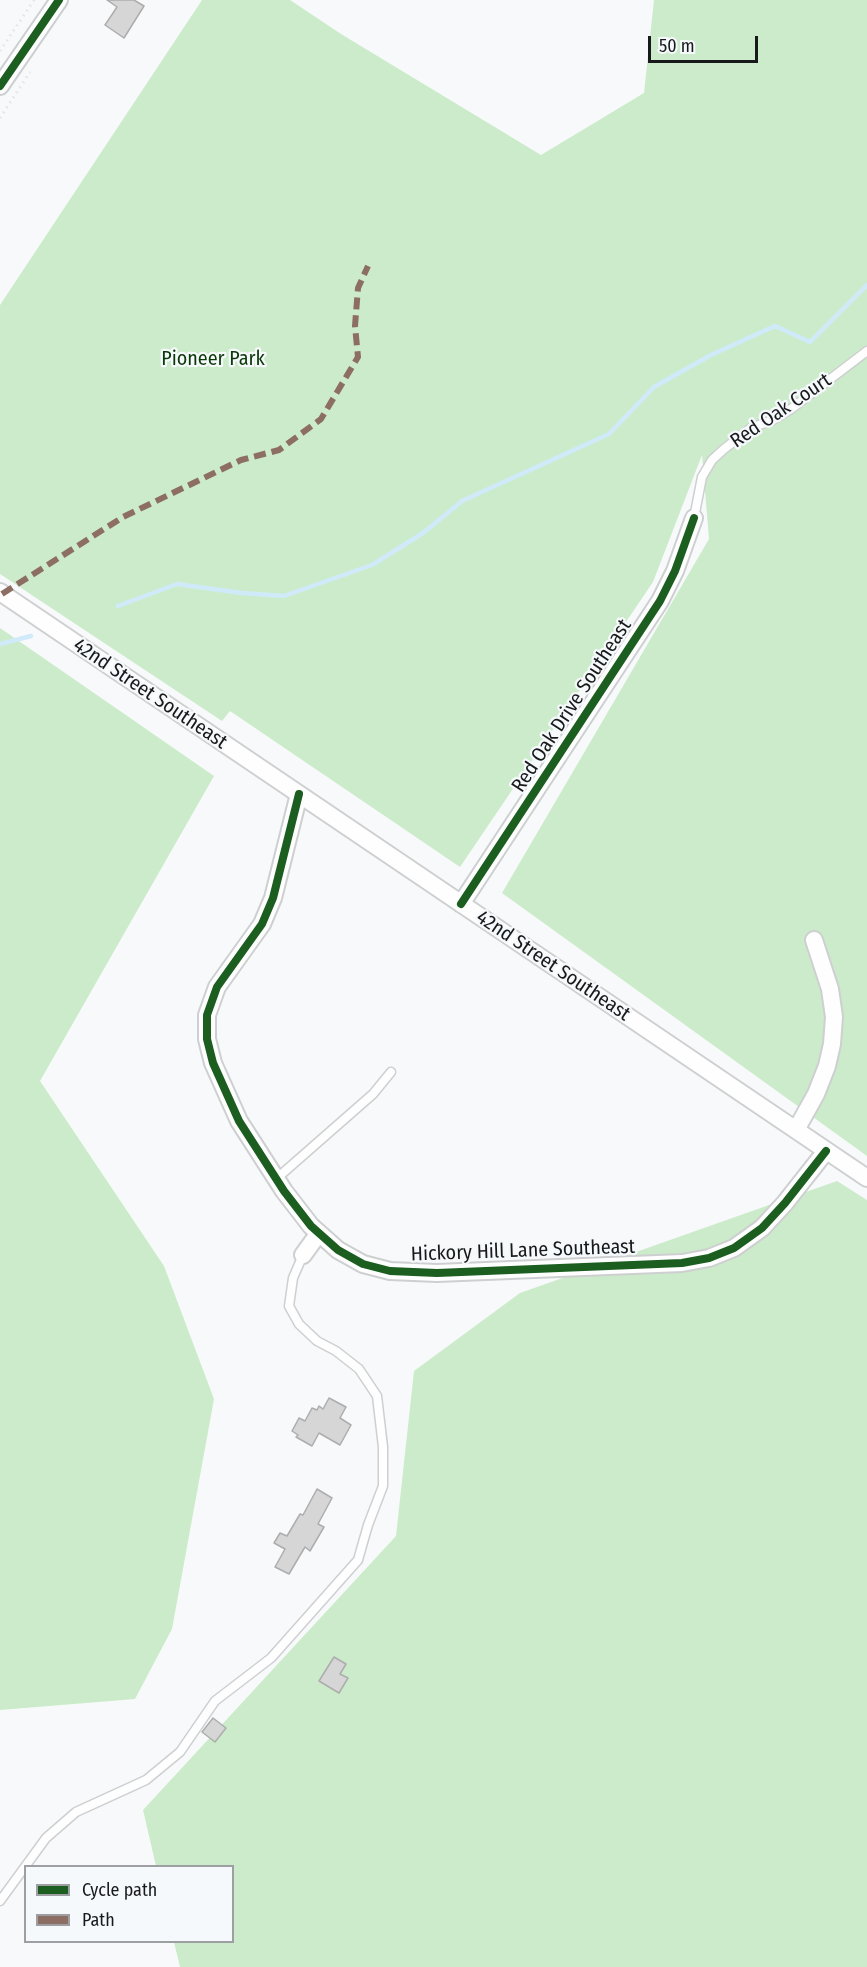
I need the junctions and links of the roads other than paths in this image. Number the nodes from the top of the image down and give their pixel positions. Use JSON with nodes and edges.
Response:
{"nodes":[{"id":1,"x":59,"y":0,"type":"edge"},
{"id":2,"x":0,"y":86,"type":"edge"},
{"id":3,"x":867,"y":351,"type":"edge"},
{"id":4,"x":694,"y":518,"type":"joint"},
{"id":5,"x":0,"y":592,"type":"edge"},
{"id":6,"x":298,"y":794,"type":"junction"},
{"id":7,"x":461,"y":904,"type":"junction"},
{"id":8,"x":814,"y":940,"type":"dead end"},
{"id":9,"x":391,"y":1072,"type":"dead end"},
{"id":10,"x":796,"y":1130,"type":"junction"},
{"id":11,"x":826,"y":1151,"type":"junction"},
{"id":12,"x":867,"y":1178,"type":"edge"},
{"id":13,"x":276,"y":1179,"type":"junction"},
{"id":14,"x":319,"y":1233,"type":"junction"},
{"id":15,"x":303,"y":1255,"type":"joint"},
{"id":16,"x":26,"y":1865,"type":"edge"},
{"id":17,"x":24,"y":1868,"type":"edge"},
{"id":18,"x":0,"y":1901,"type":"edge"}],
"edges":[{"from":1,"to":2,"type":"street"},
{"from":3,"to":4,"type":"lane","name":"Red Oak Court"},
{"from":4,"to":7,"type":"street","name":"Red Oak Drive Southeast"},
{"from":5,"to":6,"type":"street","name":"42nd Street Southeast"},
{"from":6,"to":7,"type":"street","name":"42nd Street Southeast"},
{"from":6,"to":13,"type":"street","name":"Hickory Hill Lane Southeast"},
{"from":7,"to":10,"type":"street","name":"42nd Street Southeast"},
{"from":8,"to":10,"type":"street"},
{"from":9,"to":13,"type":"lane"},
{"from":10,"to":11,"type":"street","name":"42nd Street Southeast"},
{"from":11,"to":12,"type":"street","name":"42nd Street Southeast"},
{"from":11,"to":14,"type":"street","name":"Hickory Hill Lane Southeast"},
{"from":13,"to":14,"type":"street","name":"Hickory Hill Lane Southeast"},
{"from":14,"to":15,"type":"street"},
{"from":15,"to":16,"type":"lane"},
{"from":17,"to":18,"type":"lane"}]}
